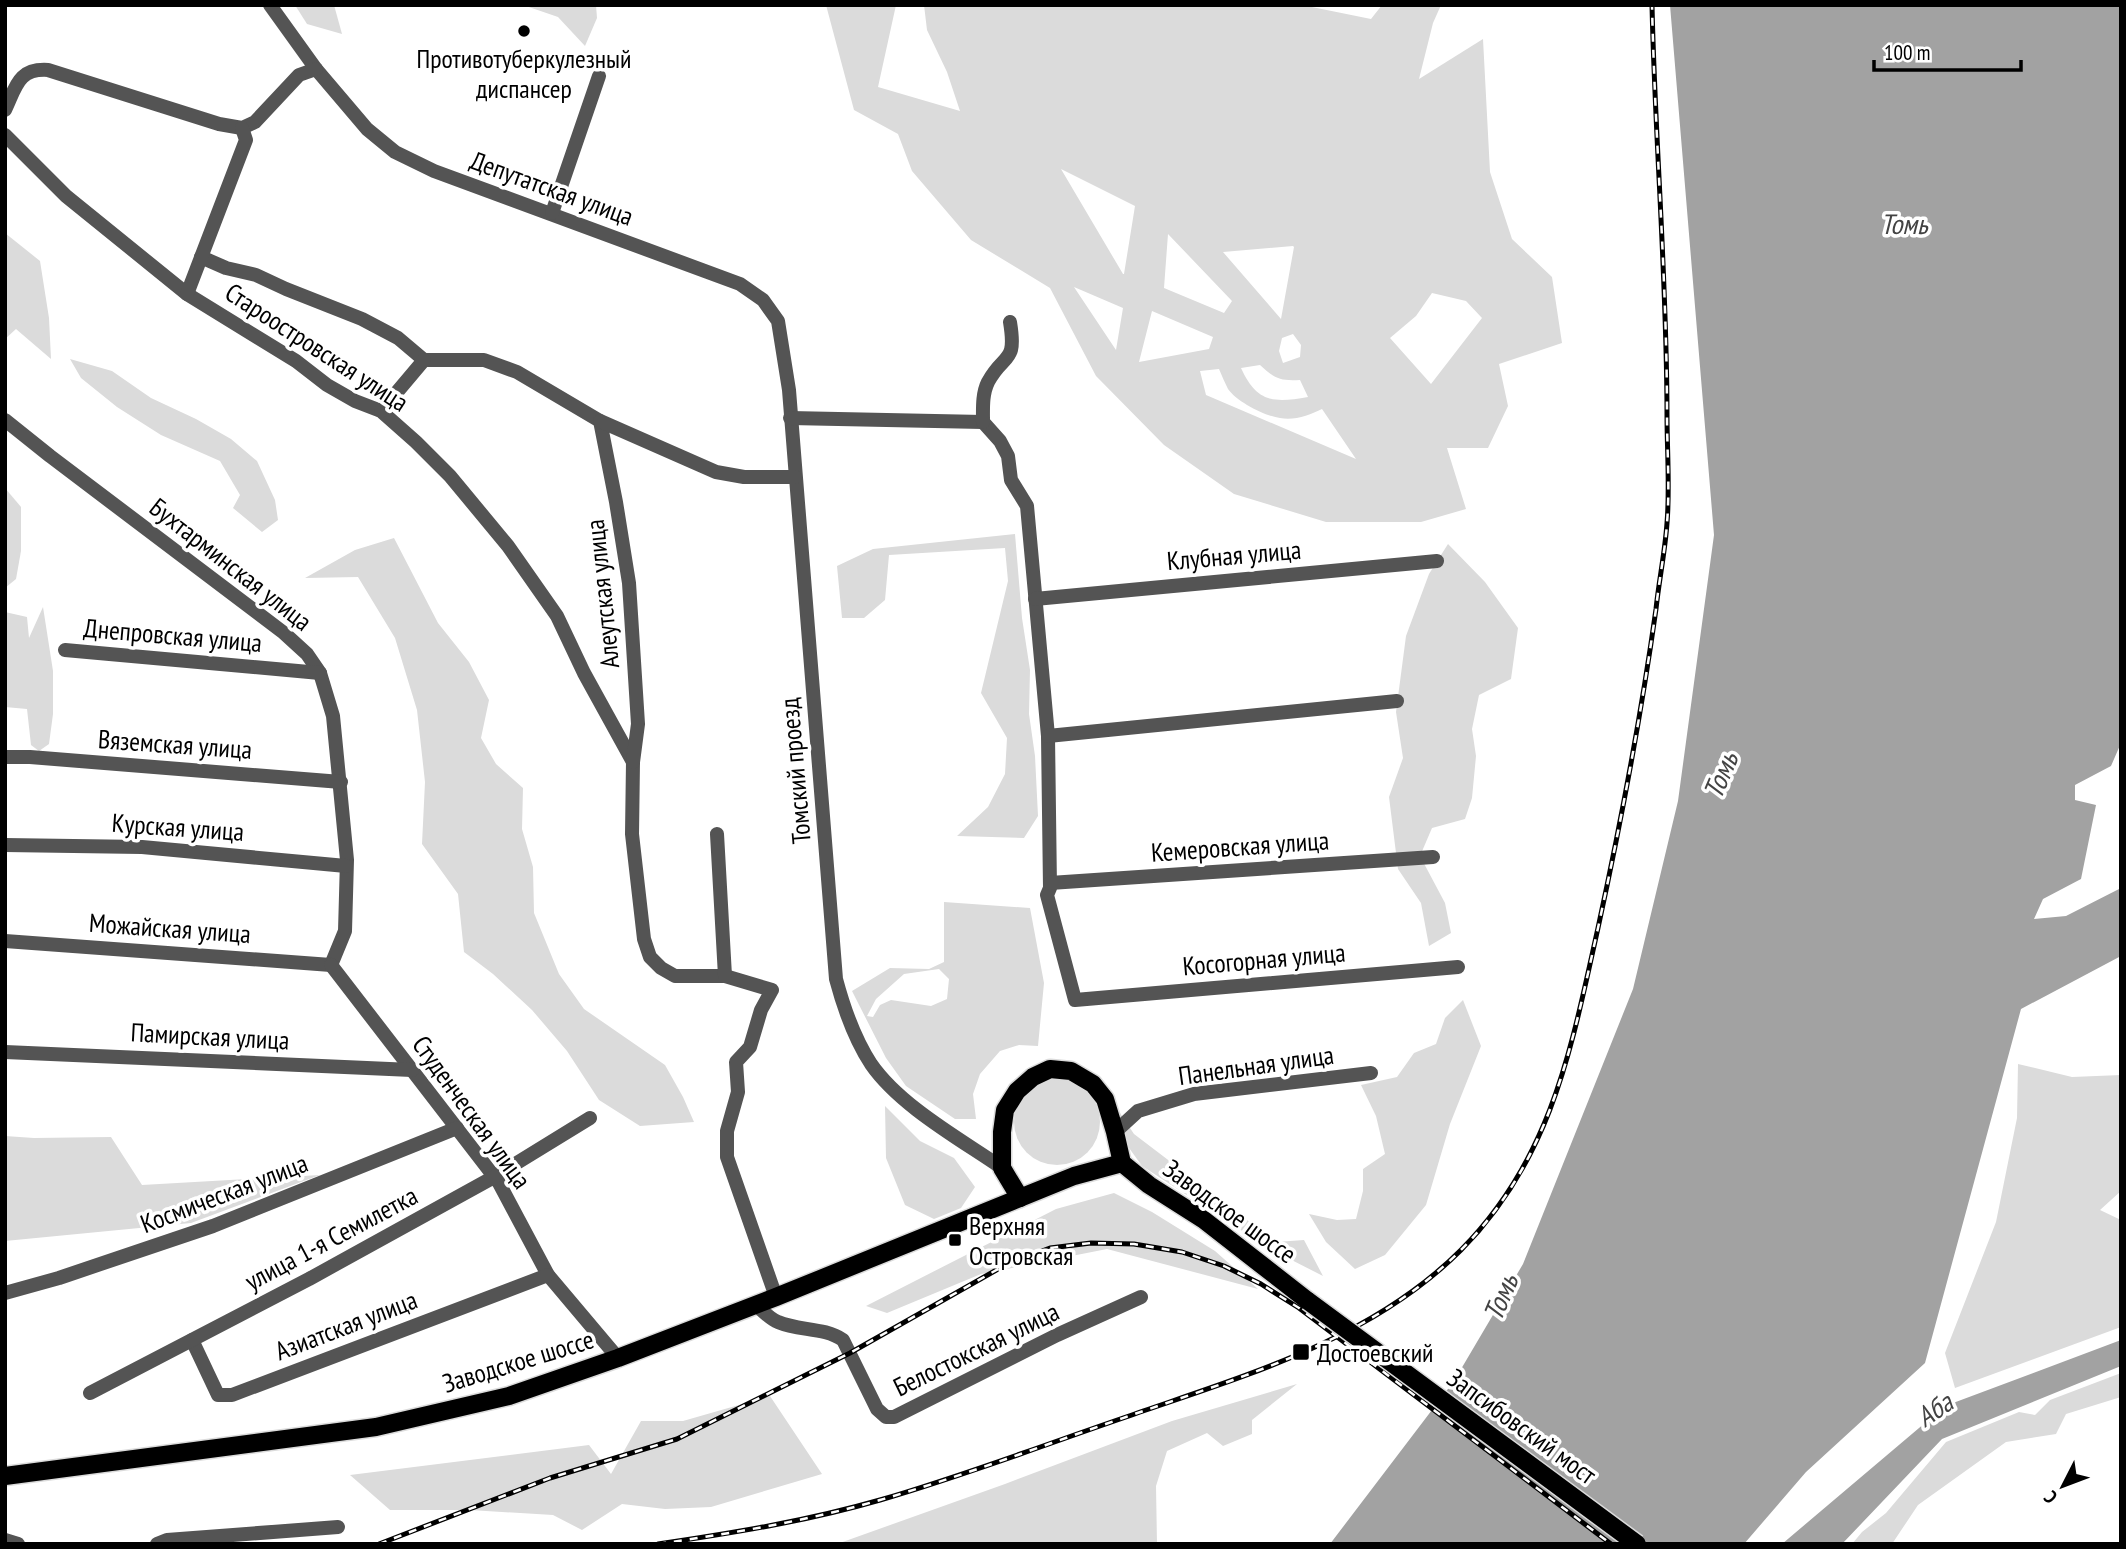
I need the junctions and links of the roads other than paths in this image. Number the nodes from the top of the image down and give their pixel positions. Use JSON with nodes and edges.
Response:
{"nodes":[{"id":1,"x":270,"y":5,"type":"edge"},
{"id":2,"x":316,"y":69,"type":"junction"},
{"id":3,"x":599,"y":76,"type":"dead end"},
{"id":4,"x":5,"y":110,"type":"edge"},
{"id":5,"x":242,"y":128,"type":"junction"},
{"id":6,"x":5,"y":135,"type":"edge"},
{"id":7,"x":552,"y":213,"type":"junction"},
{"id":8,"x":201,"y":257,"type":"junction"},
{"id":9,"x":187,"y":293,"type":"junction"},
{"id":10,"x":1010,"y":322,"type":"dead end"},
{"id":11,"x":781,"y":333,"type":"joint"},
{"id":12,"x":424,"y":360,"type":"junction"},
{"id":13,"x":381,"y":411,"type":"junction"},
{"id":14,"x":790,"y":418,"type":"junction"},
{"id":15,"x":5,"y":420,"type":"edge"},
{"id":16,"x":600,"y":421,"type":"junction"},
{"id":17,"x":983,"y":422,"type":"junction"},
{"id":18,"x":795,"y":477,"type":"junction"},
{"id":19,"x":1437,"y":561,"type":"dead end"},
{"id":20,"x":1035,"y":599,"type":"junction"},
{"id":21,"x":65,"y":650,"type":"dead end"},
{"id":22,"x":320,"y":673,"type":"junction"},
{"id":23,"x":1397,"y":701,"type":"dead end"},
{"id":24,"x":1048,"y":736,"type":"junction"},
{"id":25,"x":5,"y":757,"type":"edge"},
{"id":26,"x":633,"y":762,"type":"junction"},
{"id":27,"x":341,"y":782,"type":"junction"},
{"id":28,"x":717,"y":834,"type":"dead end"},
{"id":29,"x":5,"y":845,"type":"edge"},
{"id":30,"x":1433,"y":857,"type":"dead end"},
{"id":31,"x":346,"y":866,"type":"junction"},
{"id":32,"x":1050,"y":886,"type":"junction"},
{"id":33,"x":5,"y":941,"type":"edge"},
{"id":34,"x":331,"y":965,"type":"junction"},
{"id":35,"x":1458,"y":967,"type":"dead end"},
{"id":36,"x":725,"y":976,"type":"junction"},
{"id":37,"x":5,"y":1052,"type":"edge"},
{"id":38,"x":412,"y":1070,"type":"junction"},
{"id":39,"x":1371,"y":1073,"type":"dead end"},
{"id":40,"x":590,"y":1118,"type":"dead end"},
{"id":41,"x":457,"y":1128,"type":"junction"},
{"id":42,"x":1115,"y":1132,"type":"junction"},
{"id":43,"x":1122,"y":1163,"type":"junction"},
{"id":44,"x":1002,"y":1168,"type":"junction"},
{"id":45,"x":494,"y":1177,"type":"junction"},
{"id":46,"x":1020,"y":1198,"type":"junction"},
{"id":47,"x":548,"y":1275,"type":"junction"},
{"id":48,"x":5,"y":1293,"type":"edge"},
{"id":49,"x":776,"y":1297,"type":"junction"},
{"id":50,"x":1141,"y":1297,"type":"dead end"},
{"id":51,"x":1308,"y":1301,"type":"joint"},
{"id":52,"x":756,"y":1305,"type":"junction"},
{"id":53,"x":192,"y":1340,"type":"junction"},
{"id":54,"x":618,"y":1358,"type":"junction"},
{"id":55,"x":90,"y":1393,"type":"dead end"},
{"id":56,"x":5,"y":1476,"type":"edge"},
{"id":57,"x":338,"y":1527,"type":"dead end"},
{"id":58,"x":5,"y":1540,"type":"edge"},
{"id":59,"x":18,"y":1544,"type":"edge"},
{"id":60,"x":157,"y":1544,"type":"edge"},
{"id":61,"x":1637,"y":1544,"type":"edge"}],
"edges":[{"from":1,"to":2,"type":"street","name":"Депутатская улица"},
{"from":2,"to":5,"type":"street"},
{"from":2,"to":7,"type":"street","name":"Депутатская улица"},
{"from":3,"to":7,"type":"street"},
{"from":4,"to":5,"type":"street"},
{"from":5,"to":8,"type":"street"},
{"from":6,"to":9,"type":"street","name":"Староостровская улица"},
{"from":7,"to":11,"type":"street","name":"Депутатская улица"},
{"from":8,"to":9,"type":"street"},
{"from":8,"to":12,"type":"street"},
{"from":9,"to":13,"type":"street","name":"Староостровская улица"},
{"from":10,"to":17,"type":"street"},
{"from":11,"to":14,"type":"street","name":"Томский проезд"},
{"from":12,"to":13,"type":"street"},
{"from":12,"to":16,"type":"street"},
{"from":13,"to":26,"type":"street","name":"Староостровская улица"},
{"from":14,"to":17,"type":"street"},
{"from":14,"to":18,"type":"street","name":"Томский проезд"},
{"from":15,"to":22,"type":"street","name":"Бухтарминская улица"},
{"from":16,"to":18,"type":"street"},
{"from":16,"to":26,"type":"street","name":"Алеутская улица"},
{"from":17,"to":20,"type":"street"},
{"from":18,"to":44,"type":"street","name":"Томский проезд"},
{"from":19,"to":20,"type":"street","name":"Клубная улица"},
{"from":20,"to":24,"type":"street"},
{"from":21,"to":22,"type":"street","name":"Днепровская улица"},
{"from":22,"to":27,"type":"street","name":"Бухтарминская улица"},
{"from":23,"to":24,"type":"street"},
{"from":24,"to":32,"type":"street"},
{"from":25,"to":27,"type":"street","name":"Вяземская улица"},
{"from":26,"to":36,"type":"street","name":"Староостровская улица"},
{"from":27,"to":31,"type":"street","name":"Бухтарминская улица"},
{"from":28,"to":36,"type":"street"},
{"from":29,"to":31,"type":"street","name":"Курская улица"},
{"from":30,"to":32,"type":"street","name":"Кемеровская улица"},
{"from":31,"to":34,"type":"street","name":"Бухтарминская улица"},
{"from":32,"to":35,"type":"street","name":"Косогорная улица"},
{"from":33,"to":34,"type":"street","name":"Можайская улица"},
{"from":34,"to":38,"type":"street","name":"Студенческая улица"},
{"from":36,"to":49,"type":"street","name":"Староостровская улица"},
{"from":37,"to":38,"type":"street","name":"Памирская улица"},
{"from":38,"to":41,"type":"street","name":"Студенческая улица"},
{"from":39,"to":42,"type":"street","name":"Панельная улица"},
{"from":40,"to":45,"type":"street","name":"улица 1-я Семилетка"},
{"from":41,"to":45,"type":"street","name":"Студенческая улица"},
{"from":41,"to":48,"type":"street","name":"Космическая улица"},
{"from":42,"to":43,"type":"main road","name":"Заводское шоссе"},
{"from":42,"to":44,"type":"main road","name":"Заводское шоссе"},
{"from":43,"to":46,"type":"main road","name":"Заводское шоссе"},
{"from":43,"to":51,"type":"main road","name":"Заводское шоссе"},
{"from":44,"to":46,"type":"main road"},
{"from":45,"to":47,"type":"street","name":"Студенческая улица"},
{"from":45,"to":53,"type":"street","name":"улица 1-я Семилетка"},
{"from":46,"to":49,"type":"main road","name":"Заводское шоссе"},
{"from":47,"to":53,"type":"street","name":"Азиатская улица"},
{"from":47,"to":54,"type":"street","name":"Студенческая улица"},
{"from":49,"to":52,"type":"main road","name":"Заводское шоссе"},
{"from":50,"to":52,"type":"street","name":"Белостокская улица"},
{"from":51,"to":61,"type":"main road","name":"Запсибовский мост","bridge":true},
{"from":52,"to":54,"type":"main road","name":"Заводское шоссе"},
{"from":53,"to":55,"type":"street","name":"улица 1-я Семилетка"},
{"from":54,"to":56,"type":"main road","name":"Заводское шоссе"},
{"from":57,"to":60,"type":"street"},
{"from":58,"to":59,"type":"street"}]}
